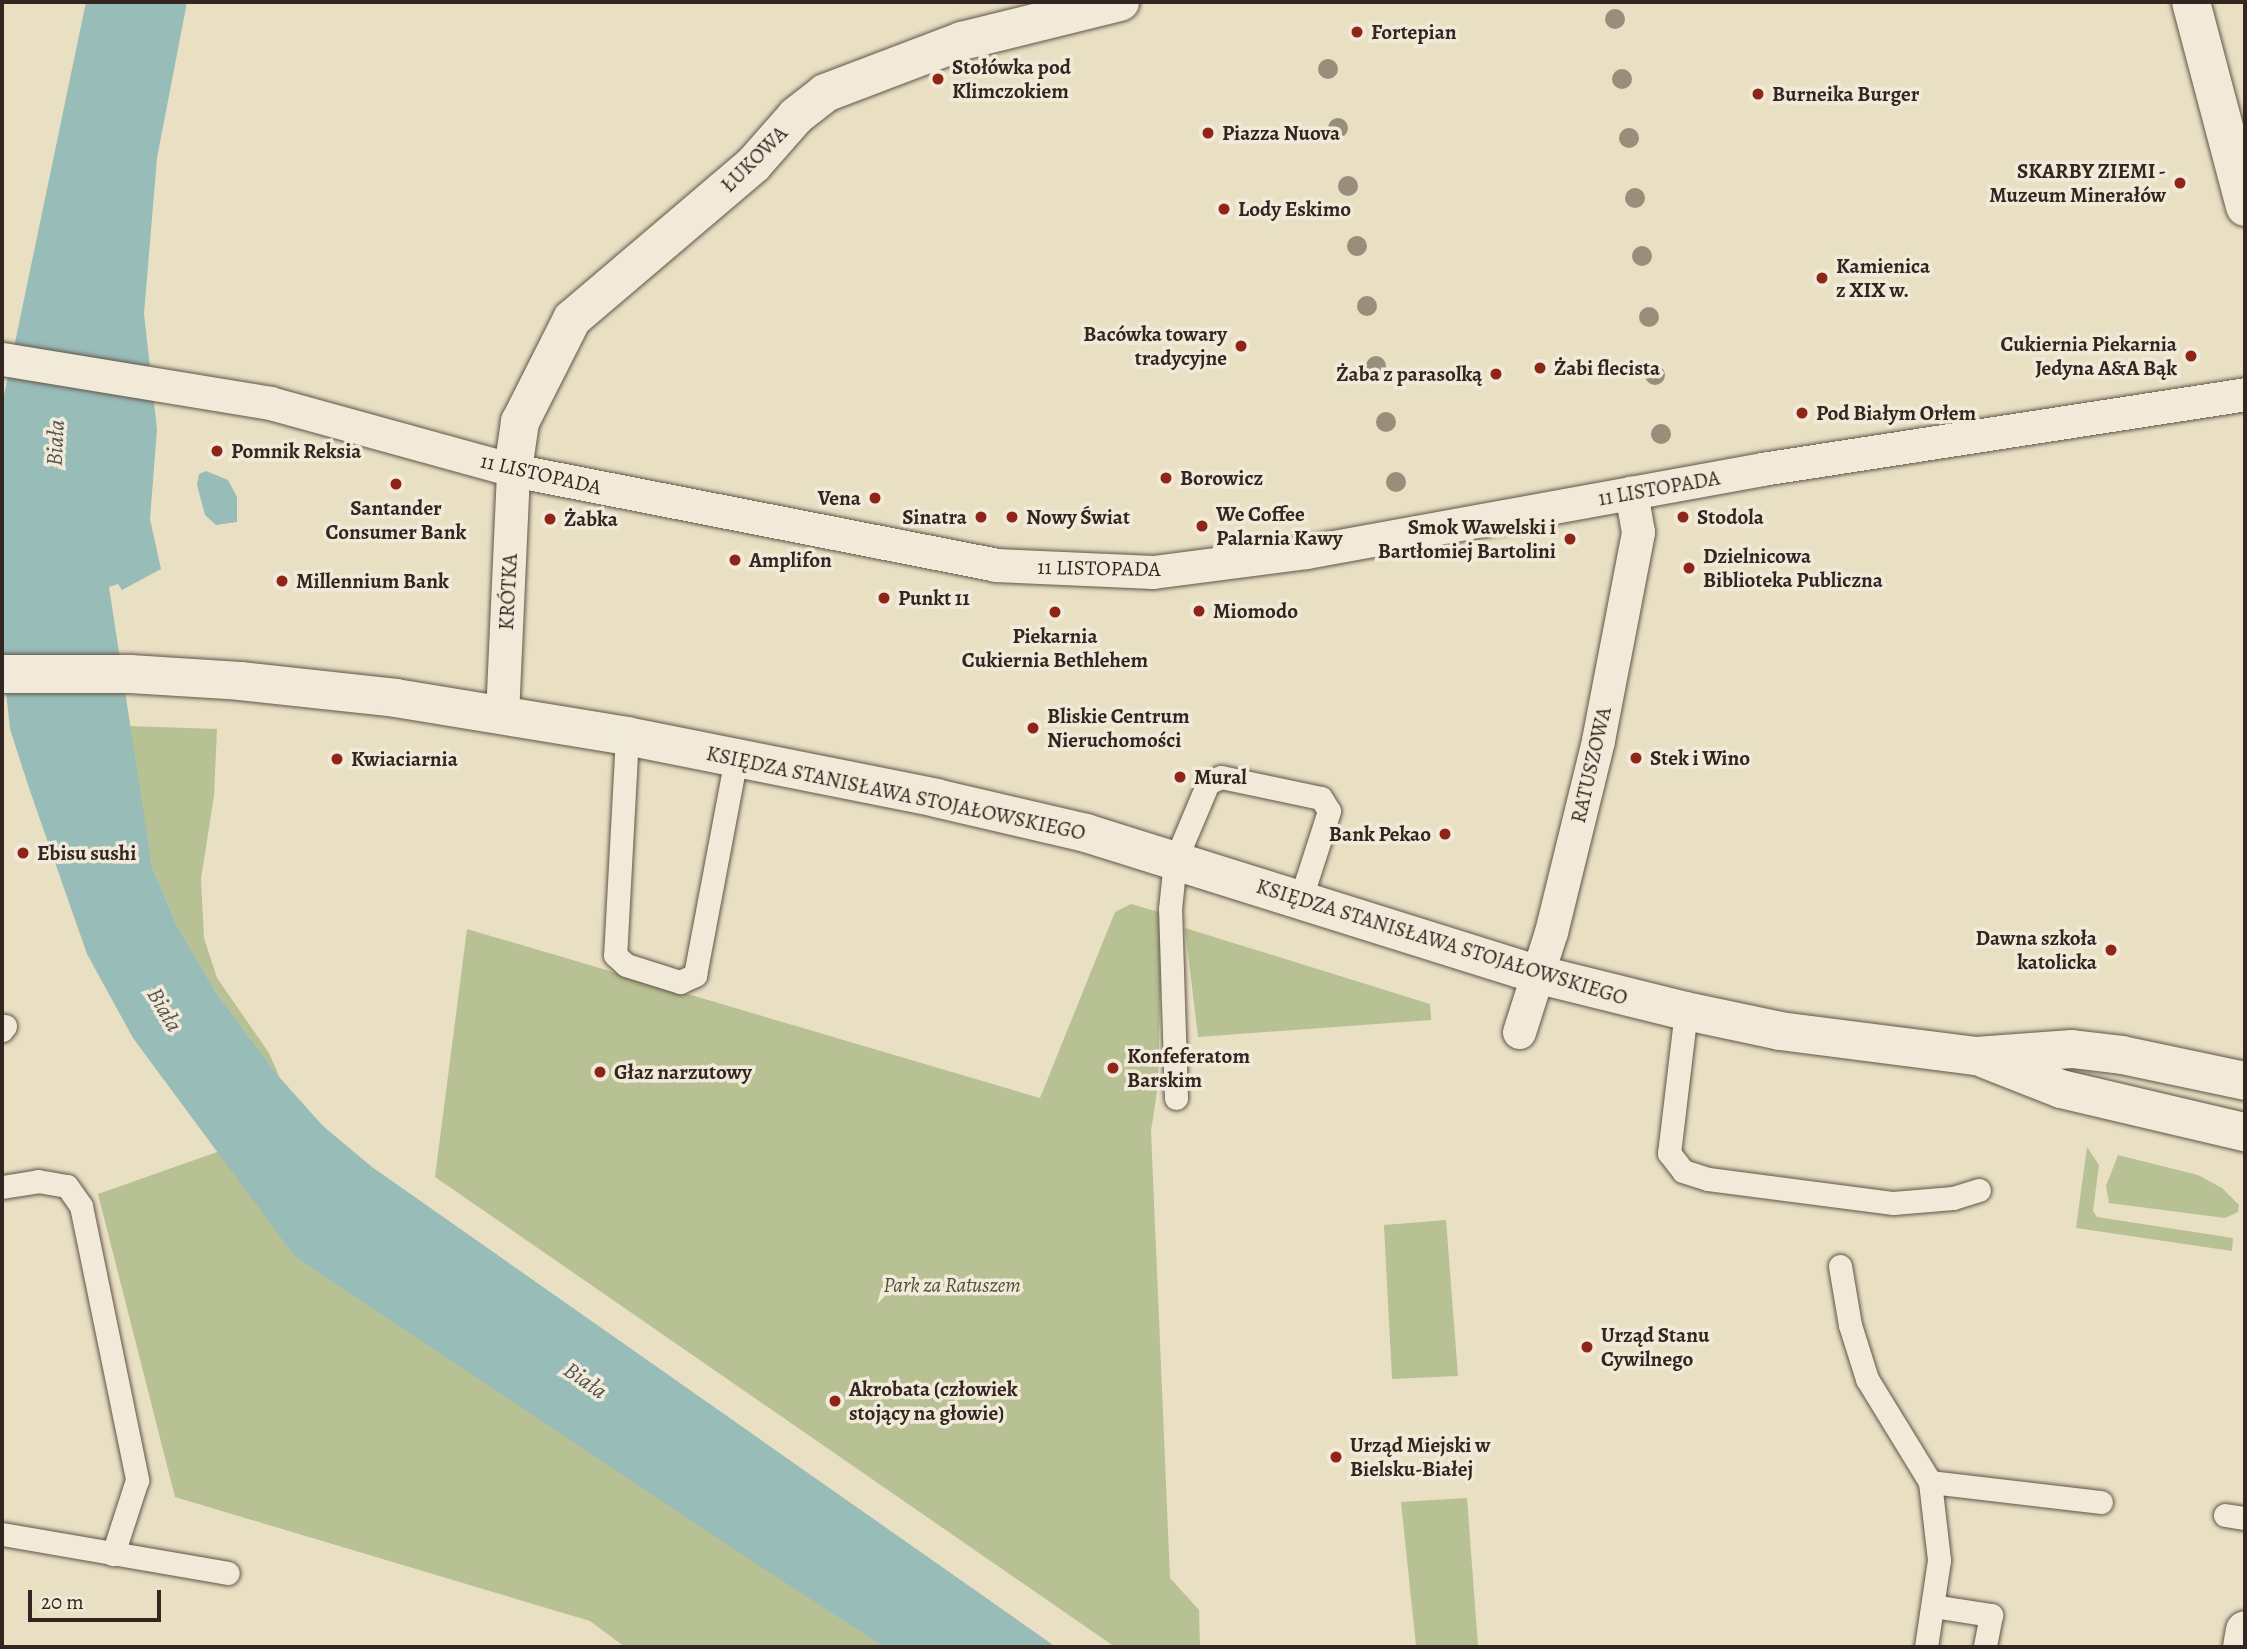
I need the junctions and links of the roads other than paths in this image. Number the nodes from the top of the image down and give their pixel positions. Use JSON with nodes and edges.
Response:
{"nodes":[{"id":1,"x":1120,"y":2,"type":"edge"},
{"id":2,"x":2191,"y":2,"type":"edge"},
{"id":3,"x":2245,"y":207,"type":"edge"},
{"id":4,"x":8,"y":358,"type":"edge"},
{"id":5,"x":2245,"y":394,"type":"edge"},
{"id":6,"x":513,"y":470,"type":"junction"},
{"id":7,"x":1631,"y":493,"type":"junction"},
{"id":8,"x":2,"y":674,"type":"edge"},
{"id":9,"x":502,"y":715,"type":"junction"},
{"id":10,"x":627,"y":736,"type":"junction"},
{"id":11,"x":736,"y":758,"type":"junction"},
{"id":12,"x":1175,"y":861,"type":"junction"},
{"id":13,"x":1300,"y":901,"type":"junction"},
{"id":14,"x":1536,"y":974,"type":"junction"},
{"id":15,"x":1686,"y":1011,"type":"junction"},
{"id":16,"x":1519,"y":1032,"type":"dead end"},
{"id":17,"x":1976,"y":1056,"type":"junction"},
{"id":18,"x":2245,"y":1081,"type":"edge"},
{"id":19,"x":1176,"y":1098,"type":"dead end"},
{"id":20,"x":2245,"y":1132,"type":"edge"},
{"id":21,"x":2,"y":1187,"type":"edge"},
{"id":22,"x":1979,"y":1190,"type":"dead end"},
{"id":23,"x":1840,"y":1266,"type":"dead end"},
{"id":24,"x":1930,"y":1482,"type":"junction"},
{"id":25,"x":2101,"y":1502,"type":"dead end"},
{"id":26,"x":2,"y":1534,"type":"edge"},
{"id":27,"x":113,"y":1554,"type":"junction"},
{"id":28,"x":228,"y":1573,"type":"dead end"},
{"id":29,"x":1933,"y":1606,"type":"junction"},
{"id":30,"x":2245,"y":1630,"type":"edge"},
{"id":31,"x":1926,"y":1647,"type":"edge"},
{"id":32,"x":1985,"y":1647,"type":"edge"},
{"id":33,"x":2242,"y":1647,"type":"edge"}],
"edges":[{"from":1,"to":6,"type":"street","name":"ŁUKOWA"},
{"from":2,"to":3,"type":"street"},
{"from":4,"to":6,"type":"street","name":"11 LISTOPADA"},
{"from":5,"to":7,"type":"street","name":"11 LISTOPADA"},
{"from":6,"to":7,"type":"street","name":"11 LISTOPADA"},
{"from":6,"to":9,"type":"street","name":"KRÓTKA"},
{"from":7,"to":14,"type":"street","name":"RATUSZOWA"},
{"from":8,"to":9,"type":"street","name":"KSIĘDZA STANISŁAWA STOJAŁOWSKIEGO"},
{"from":9,"to":10,"type":"street","name":"KSIĘDZA STANISŁAWA STOJAŁOWSKIEGO"},
{"from":10,"to":11,"type":"street","name":"KSIĘDZA STANISŁAWA STOJAŁOWSKIEGO"},
{"from":10,"to":11,"type":"lane"},
{"from":11,"to":12,"type":"street","name":"KSIĘDZA STANISŁAWA STOJAŁOWSKIEGO"},
{"from":12,"to":13,"type":"street","name":"KSIĘDZA STANISŁAWA STOJAŁOWSKIEGO"},
{"from":12,"to":13,"type":"lane"},
{"from":12,"to":19,"type":"lane"},
{"from":13,"to":14,"type":"street","name":"KSIĘDZA STANISŁAWA STOJAŁOWSKIEGO"},
{"from":14,"to":15,"type":"street","name":"KSIĘDZA STANISŁAWA STOJAŁOWSKIEGO"},
{"from":14,"to":16,"type":"street","name":"RATUSZOWA"},
{"from":15,"to":17,"type":"street","name":"KSIĘDZA STANISŁAWA STOJAŁOWSKIEGO"},
{"from":15,"to":22,"type":"lane"},
{"from":17,"to":18,"type":"street","name":"KSIĘDZA STANISŁAWA STOJAŁOWSKIEGO"},
{"from":17,"to":20,"type":"street","name":"KSIĘDZA STANISŁAWA STOJAŁOWSKIEGO"},
{"from":21,"to":27,"type":"lane"},
{"from":23,"to":24,"type":"lane"},
{"from":24,"to":25,"type":"lane"},
{"from":24,"to":29,"type":"lane"},
{"from":26,"to":27,"type":"lane"},
{"from":27,"to":28,"type":"lane"},
{"from":29,"to":31,"type":"lane"},
{"from":29,"to":32,"type":"lane"},
{"from":30,"to":33,"type":"street"}]}
